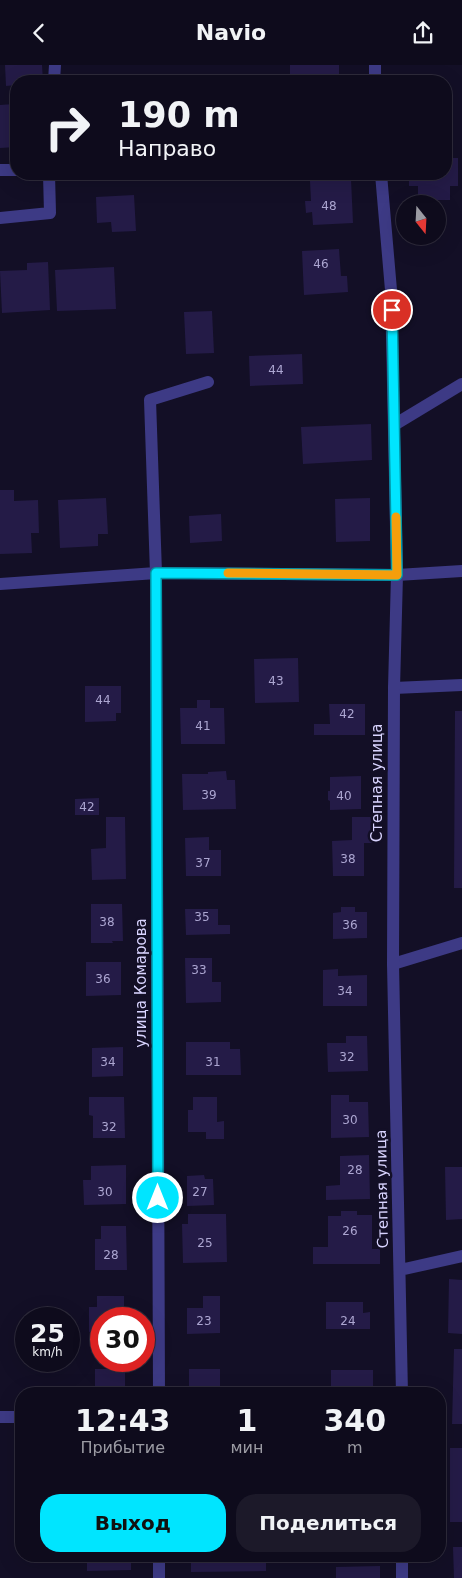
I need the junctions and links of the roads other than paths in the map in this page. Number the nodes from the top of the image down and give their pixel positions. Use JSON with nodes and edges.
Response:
{"nodes":[{"id":1,"x":49,"y":180,"type":"edge"},
{"id":2,"x":382,"y":180,"type":"edge"},
{"id":3,"x":0,"y":218,"type":"edge"},
{"id":4,"x":208,"y":382,"type":"dead end"},
{"id":5,"x":462,"y":384,"type":"edge"},
{"id":6,"x":394,"y":425,"type":"junction"},
{"id":7,"x":462,"y":571,"type":"edge"},
{"id":8,"x":156,"y":573,"type":"junction"},
{"id":9,"x":397,"y":575,"type":"junction"},
{"id":10,"x":0,"y":584,"type":"edge"},
{"id":11,"x":462,"y":685,"type":"edge"},
{"id":12,"x":394,"y":688,"type":"junction"},
{"id":13,"x":462,"y":943,"type":"edge"},
{"id":14,"x":393,"y":964,"type":"junction"},
{"id":15,"x":462,"y":1256,"type":"edge"},
{"id":16,"x":400,"y":1270,"type":"junction"},
{"id":17,"x":159,"y":1387,"type":"edge"},
{"id":18,"x":402,"y":1387,"type":"edge"},
{"id":19,"x":0,"y":1417,"type":"edge"},
{"id":20,"x":15,"y":1417,"type":"edge"},
{"id":21,"x":159,"y":1562,"type":"edge"},
{"id":22,"x":402,"y":1562,"type":"edge"},
{"id":23,"x":159,"y":1578,"type":"edge"},
{"id":24,"x":402,"y":1578,"type":"edge"}],
"edges":[{"from":1,"to":3,"type":"street"},
{"from":2,"to":6,"type":"street","name":"Степная улица"},
{"from":4,"to":8,"type":"street","name":"улица Комарова"},
{"from":5,"to":6,"type":"street"},
{"from":6,"to":9,"type":"street","name":"Степная улица"},
{"from":7,"to":9,"type":"street"},
{"from":8,"to":9,"type":"street"},
{"from":8,"to":10,"type":"street"},
{"from":8,"to":17,"type":"street","name":"улица Комарова"},
{"from":9,"to":12,"type":"street","name":"Степная улица"},
{"from":11,"to":12,"type":"street"},
{"from":12,"to":14,"type":"street","name":"Степная улица"},
{"from":13,"to":14,"type":"street"},
{"from":14,"to":16,"type":"street","name":"Степная улица"},
{"from":15,"to":16,"type":"street"},
{"from":16,"to":18,"type":"street","name":"Степная улица"},
{"from":19,"to":20,"type":"street"},
{"from":21,"to":23,"type":"street"},
{"from":22,"to":24,"type":"street"}]}
